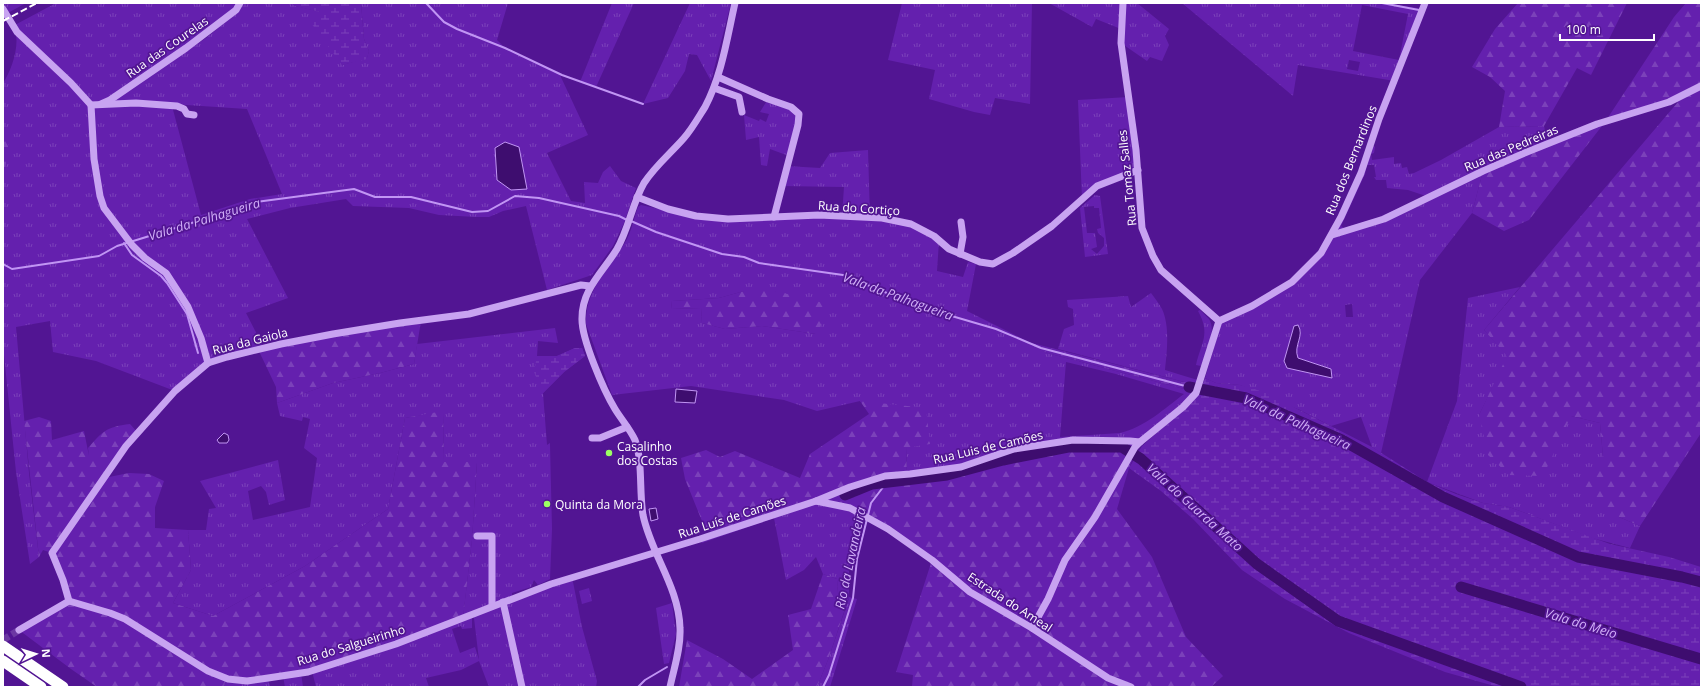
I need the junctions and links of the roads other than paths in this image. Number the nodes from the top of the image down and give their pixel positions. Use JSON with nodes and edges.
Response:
{"nodes":[{"id":1,"x":240,"y":3,"type":"edge"},
{"id":2,"x":735,"y":3,"type":"edge"},
{"id":3,"x":1123,"y":3,"type":"edge"},
{"id":4,"x":1425,"y":3,"type":"edge"},
{"id":5,"x":3,"y":9,"type":"edge"},
{"id":6,"x":718,"y":77,"type":"junction"},
{"id":7,"x":1701,"y":86,"type":"edge"},
{"id":8,"x":714,"y":88,"type":"junction"},
{"id":9,"x":101,"y":104,"type":"junction"},
{"id":10,"x":91,"y":105,"type":"junction"},
{"id":11,"x":742,"y":112,"type":"dead end"},
{"id":12,"x":194,"y":115,"type":"dead end"},
{"id":13,"x":1138,"y":170,"type":"junction"},
{"id":14,"x":637,"y":197,"type":"junction"},
{"id":15,"x":774,"y":217,"type":"junction"},
{"id":16,"x":961,"y":222,"type":"dead end"},
{"id":17,"x":1332,"y":235,"type":"junction"},
{"id":18,"x":960,"y":254,"type":"junction"},
{"id":19,"x":590,"y":286,"type":"junction"},
{"id":20,"x":1219,"y":321,"type":"junction"},
{"id":21,"x":208,"y":363,"type":"junction"},
{"id":22,"x":627,"y":427,"type":"junction"},
{"id":23,"x":592,"y":438,"type":"dead end"},
{"id":24,"x":1138,"y":444,"type":"junction"},
{"id":25,"x":816,"y":501,"type":"junction"},
{"id":26,"x":477,"y":536,"type":"dead end"},
{"id":27,"x":656,"y":552,"type":"junction"},
{"id":28,"x":69,"y":601,"type":"junction"},
{"id":29,"x":503,"y":602,"type":"junction"},
{"id":30,"x":492,"y":606,"type":"junction"},
{"id":31,"x":1032,"y":628,"type":"junction"},
{"id":32,"x":19,"y":630,"type":"tunnel mouth"},
{"id":33,"x":3,"y":646,"type":"edge"},
{"id":34,"x":3,"y":661,"type":"edge"},
{"id":35,"x":41,"y":687,"type":"edge"},
{"id":36,"x":63,"y":687,"type":"edge"},
{"id":37,"x":522,"y":687,"type":"edge"},
{"id":38,"x":670,"y":687,"type":"edge"},
{"id":39,"x":1131,"y":687,"type":"edge"}],
"edges":[{"from":1,"to":9,"type":"street","name":"Rua das Courelas"},
{"from":2,"to":6,"type":"street"},
{"from":3,"to":13,"type":"street","name":"Rua Tomaz Salles"},
{"from":4,"to":17,"type":"street","name":"Rua dos Bernardinos"},
{"from":5,"to":10,"type":"street"},
{"from":6,"to":8,"type":"street"},
{"from":6,"to":15,"type":"street"},
{"from":7,"to":17,"type":"street","name":"Rua das Pedreiras"},
{"from":8,"to":11,"type":"street"},
{"from":8,"to":14,"type":"street"},
{"from":9,"to":10,"type":"street"},
{"from":9,"to":12,"type":"street"},
{"from":10,"to":21,"type":"street"},
{"from":13,"to":18,"type":"street","name":"Rua do Cortiço"},
{"from":13,"to":20,"type":"street","name":"Rua Tomaz Salles"},
{"from":14,"to":15,"type":"street","name":"Rua do Cortiço"},
{"from":14,"to":19,"type":"street"},
{"from":15,"to":18,"type":"street","name":"Rua do Cortiço"},
{"from":16,"to":18,"type":"street"},
{"from":17,"to":20,"type":"street","name":"Rua dos Bernardinos"},
{"from":19,"to":21,"type":"street","name":"Rua da Gaiola"},
{"from":19,"to":22,"type":"street"},
{"from":20,"to":24,"type":"street"},
{"from":21,"to":28,"type":"street","name":"Rua da Gaiola"},
{"from":22,"to":23,"type":"street"},
{"from":22,"to":27,"type":"street"},
{"from":24,"to":25,"type":"street","name":"Rua Luis de Camões"},
{"from":24,"to":31,"type":"street"},
{"from":25,"to":27,"type":"street","name":"Rua Luís de Camões"},
{"from":25,"to":31,"type":"street","name":"Estrada do Ameal"},
{"from":26,"to":30,"type":"street"},
{"from":27,"to":29,"type":"street","name":"Rua do Salgueirinho"},
{"from":27,"to":38,"type":"street"},
{"from":28,"to":30,"type":"street","name":"Rua do Salgueirinho"},
{"from":28,"to":32,"type":"street"},
{"from":29,"to":30,"type":"street","name":"Rua do Salgueirinho"},
{"from":29,"to":37,"type":"street"},
{"from":31,"to":39,"type":"street","name":"Estrada do Ameal"},
{"from":33,"to":36,"type":"highway"},
{"from":34,"to":35,"type":"highway"}]}
